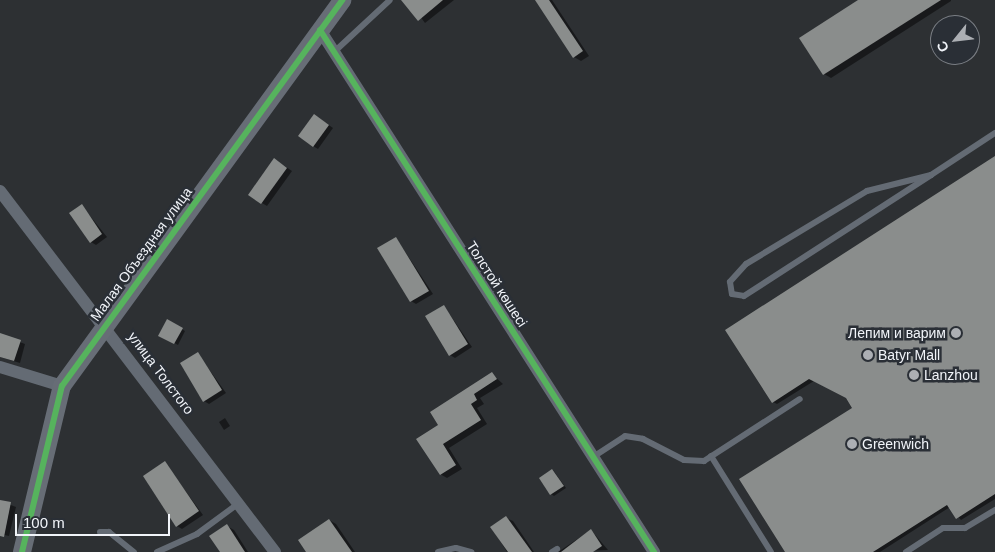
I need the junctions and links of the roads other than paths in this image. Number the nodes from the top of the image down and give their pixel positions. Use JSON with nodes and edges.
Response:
{"nodes":[{"id":1,"x":342,"y":0,"type":"edge"},
{"id":2,"x":390,"y":0,"type":"edge"},
{"id":3,"x":320,"y":30,"type":"junction"},
{"id":4,"x":334,"y":52,"type":"junction"},
{"id":5,"x":995,"y":133,"type":"edge"},
{"id":6,"x":931,"y":175,"type":"junction"},
{"id":7,"x":0,"y":191,"type":"edge"},
{"id":8,"x":106,"y":325,"type":"junction"},
{"id":9,"x":0,"y":367,"type":"edge"},
{"id":10,"x":62,"y":386,"type":"junction"},
{"id":11,"x":800,"y":399,"type":"dead end"},
{"id":12,"x":711,"y":456,"type":"junction"},
{"id":13,"x":593,"y":457,"type":"junction"},
{"id":14,"x":240,"y":502,"type":"junction"},
{"id":15,"x":995,"y":510,"type":"edge"},
{"id":16,"x":100,"y":532,"type":"dead end"},
{"id":17,"x":22,"y":552,"type":"edge"},
{"id":18,"x":134,"y":552,"type":"edge"},
{"id":19,"x":157,"y":552,"type":"edge"},
{"id":20,"x":275,"y":552,"type":"edge"},
{"id":21,"x":438,"y":552,"type":"edge"},
{"id":22,"x":471,"y":552,"type":"edge"},
{"id":23,"x":654,"y":552,"type":"edge"},
{"id":24,"x":771,"y":552,"type":"edge"},
{"id":25,"x":906,"y":552,"type":"edge"}],
"edges":[{"from":1,"to":3,"type":"street","name":"Малая Объездная улица"},
{"from":2,"to":4,"type":"lane"},
{"from":3,"to":4,"type":"street","name":"Толстой көшесі"},
{"from":3,"to":8,"type":"street","name":"Малая Объездная улица"},
{"from":4,"to":13,"type":"street","name":"Толстой көшесі"},
{"from":5,"to":6,"type":"lane"},
{"from":6,"to":6,"type":"lane"},
{"from":7,"to":8,"type":"street","name":"улица Толстого"},
{"from":8,"to":10,"type":"street","name":"Малая Объездная улица"},
{"from":8,"to":14,"type":"street","name":"улица Толстого"},
{"from":9,"to":10,"type":"street"},
{"from":10,"to":17,"type":"street","name":"Малая Объездная улица"},
{"from":11,"to":12,"type":"lane"},
{"from":12,"to":13,"type":"lane"},
{"from":12,"to":24,"type":"lane"},
{"from":13,"to":23,"type":"street","name":"Толстой көшесі"},
{"from":14,"to":19,"type":"lane"},
{"from":14,"to":20,"type":"street","name":"улица Толстого"},
{"from":15,"to":25,"type":"lane"},
{"from":16,"to":18,"type":"lane"},
{"from":21,"to":22,"type":"lane"}]}
